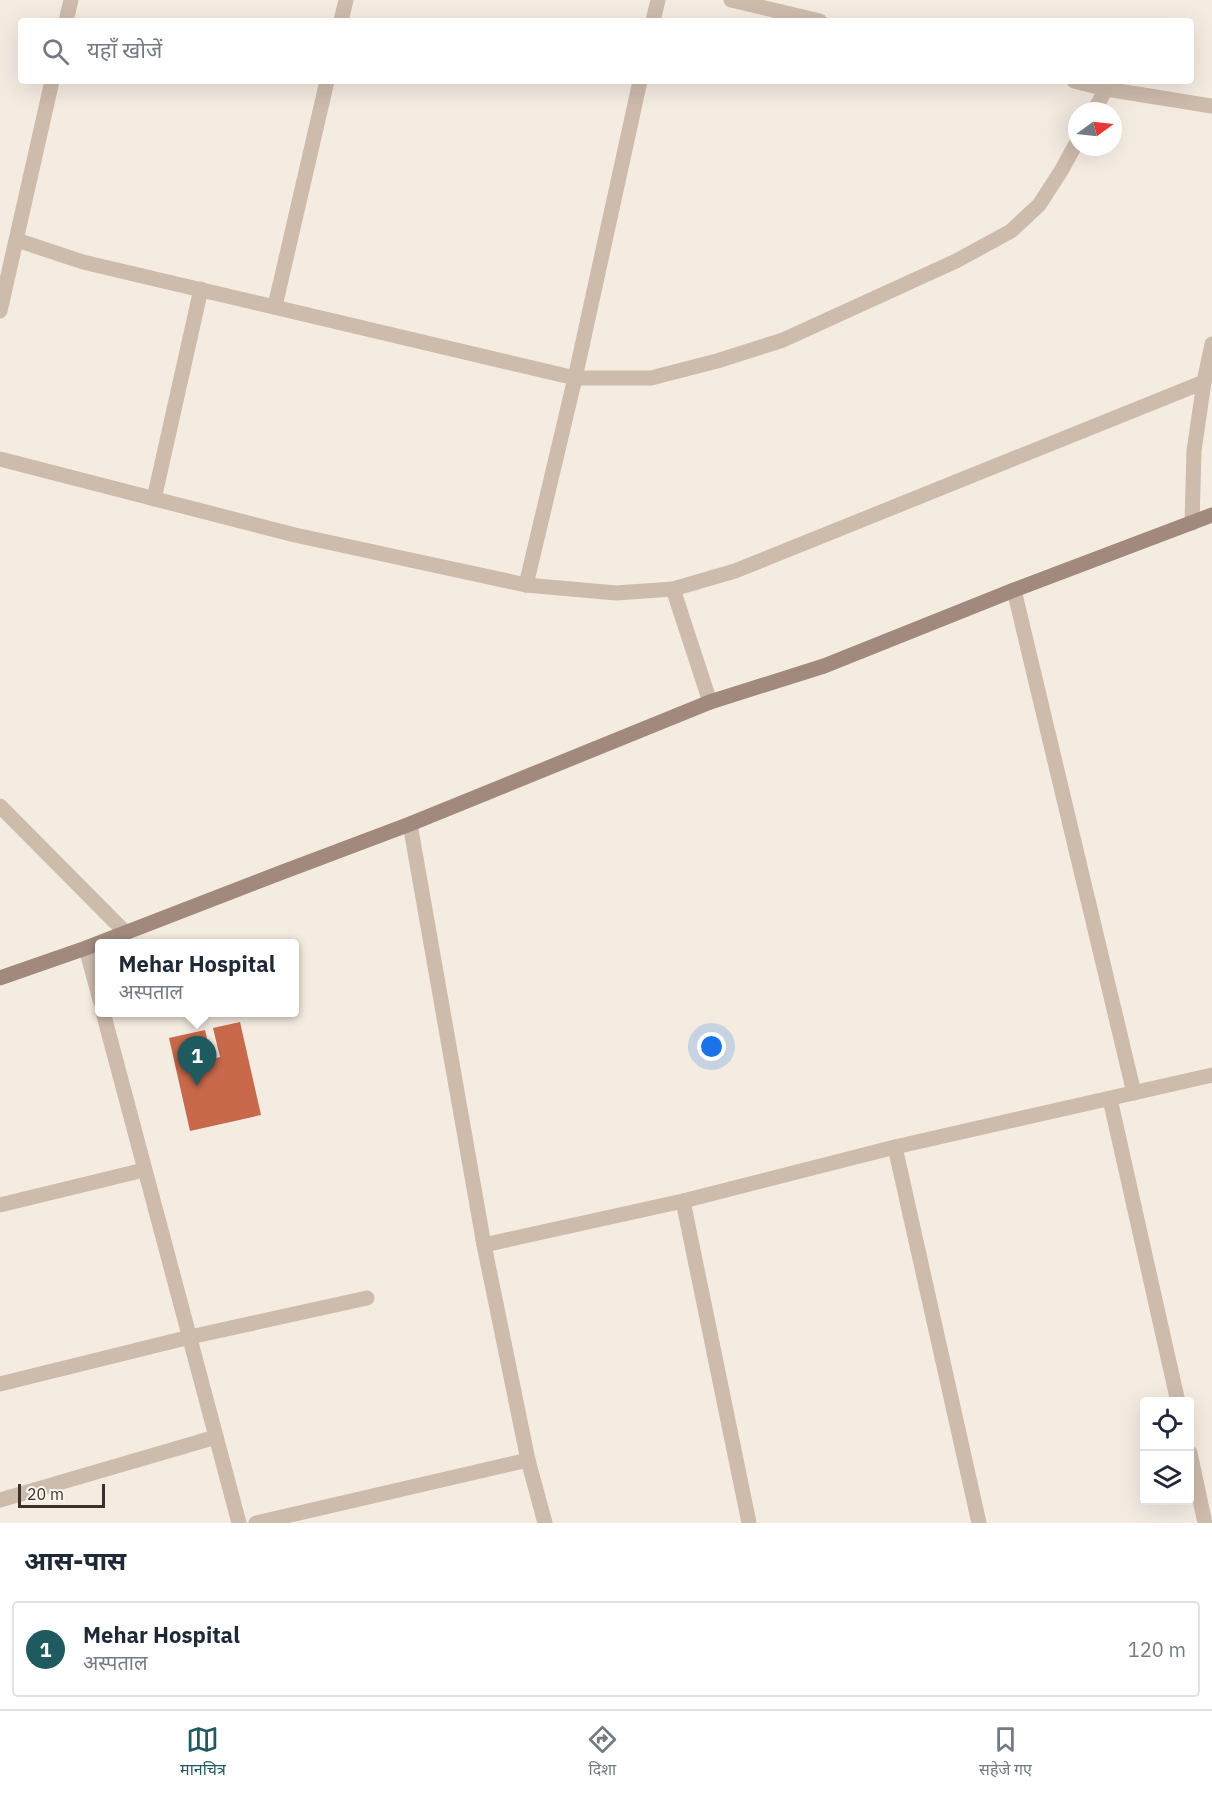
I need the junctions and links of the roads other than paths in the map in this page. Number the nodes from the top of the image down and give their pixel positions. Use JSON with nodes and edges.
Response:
{"nodes":[{"id":1,"x":71,"y":0,"type":"edge"},
{"id":2,"x":346,"y":0,"type":"edge"},
{"id":3,"x":658,"y":0,"type":"edge"},
{"id":4,"x":731,"y":0,"type":"edge"},
{"id":5,"x":67,"y":18,"type":"edge"},
{"id":6,"x":342,"y":18,"type":"edge"},
{"id":7,"x":654,"y":18,"type":"edge"},
{"id":8,"x":807,"y":18,"type":"edge"},
{"id":9,"x":51,"y":84,"type":"edge"},
{"id":10,"x":326,"y":84,"type":"edge"},
{"id":11,"x":639,"y":84,"type":"edge"},
{"id":12,"x":1086,"y":84,"type":"edge"},
{"id":13,"x":1106,"y":89,"type":"junction"},
{"id":14,"x":1099,"y":102,"type":"edge"},
{"id":15,"x":1212,"y":106,"type":"edge"},
{"id":16,"x":1069,"y":156,"type":"edge"},
{"id":17,"x":17,"y":240,"type":"junction"},
{"id":18,"x":201,"y":289,"type":"junction"},
{"id":19,"x":275,"y":306,"type":"junction"},
{"id":20,"x":0,"y":311,"type":"edge"},
{"id":21,"x":1212,"y":344,"type":"edge"},
{"id":22,"x":575,"y":378,"type":"junction"},
{"id":23,"x":1204,"y":382,"type":"junction"},
{"id":24,"x":0,"y":459,"type":"edge"},
{"id":25,"x":154,"y":499,"type":"junction"},
{"id":26,"x":1212,"y":515,"type":"edge"},
{"id":27,"x":1192,"y":523,"type":"junction"},
{"id":28,"x":526,"y":585,"type":"junction"},
{"id":29,"x":673,"y":589,"type":"junction"},
{"id":30,"x":1014,"y":590,"type":"junction"},
{"id":31,"x":710,"y":702,"type":"junction"},
{"id":32,"x":0,"y":806,"type":"edge"},
{"id":33,"x":410,"y":824,"type":"junction"},
{"id":34,"x":125,"y":932,"type":"junction"},
{"id":35,"x":108,"y":939,"type":"edge"},
{"id":36,"x":95,"y":944,"type":"edge"},
{"id":37,"x":86,"y":948,"type":"junction"},
{"id":38,"x":0,"y":978,"type":"edge"},
{"id":39,"x":95,"y":984,"type":"edge"},
{"id":40,"x":104,"y":1017,"type":"edge"},
{"id":41,"x":1212,"y":1075,"type":"edge"},
{"id":42,"x":1134,"y":1093,"type":"junction"},
{"id":43,"x":1110,"y":1099,"type":"junction"},
{"id":44,"x":895,"y":1146,"type":"junction"},
{"id":45,"x":144,"y":1170,"type":"junction"},
{"id":46,"x":683,"y":1201,"type":"junction"},
{"id":47,"x":0,"y":1205,"type":"edge"},
{"id":48,"x":484,"y":1245,"type":"junction"},
{"id":49,"x":367,"y":1298,"type":"dead end"},
{"id":50,"x":190,"y":1337,"type":"junction"},
{"id":51,"x":0,"y":1384,"type":"edge"},
{"id":52,"x":1177,"y":1397,"type":"edge"},
{"id":53,"x":216,"y":1437,"type":"junction"},
{"id":54,"x":528,"y":1461,"type":"junction"},
{"id":55,"x":1194,"y":1472,"type":"edge"},
{"id":56,"x":0,"y":1500,"type":"edge"},
{"id":57,"x":239,"y":1523,"type":"edge"},
{"id":58,"x":256,"y":1523,"type":"edge"},
{"id":59,"x":545,"y":1523,"type":"edge"},
{"id":60,"x":749,"y":1523,"type":"edge"},
{"id":61,"x":979,"y":1523,"type":"edge"},
{"id":62,"x":1205,"y":1523,"type":"edge"}],
"edges":[{"from":1,"to":5,"type":"street"},
{"from":2,"to":6,"type":"street"},
{"from":3,"to":7,"type":"street"},
{"from":4,"to":8,"type":"street"},
{"from":9,"to":17,"type":"street"},
{"from":10,"to":19,"type":"street"},
{"from":11,"to":22,"type":"street"},
{"from":12,"to":13,"type":"street"},
{"from":13,"to":14,"type":"street"},
{"from":13,"to":15,"type":"street"},
{"from":16,"to":22,"type":"street"},
{"from":17,"to":18,"type":"street"},
{"from":17,"to":20,"type":"street"},
{"from":18,"to":19,"type":"street"},
{"from":18,"to":25,"type":"street"},
{"from":19,"to":22,"type":"street"},
{"from":21,"to":23,"type":"street"},
{"from":22,"to":28,"type":"street"},
{"from":23,"to":27,"type":"street"},
{"from":23,"to":29,"type":"street"},
{"from":24,"to":25,"type":"street"},
{"from":25,"to":28,"type":"street"},
{"from":26,"to":27,"type":"street"},
{"from":27,"to":30,"type":"street"},
{"from":28,"to":29,"type":"street"},
{"from":29,"to":31,"type":"street"},
{"from":30,"to":31,"type":"street"},
{"from":30,"to":42,"type":"street"},
{"from":31,"to":33,"type":"street"},
{"from":32,"to":34,"type":"street"},
{"from":33,"to":34,"type":"street"},
{"from":33,"to":48,"type":"street"},
{"from":34,"to":35,"type":"street"},
{"from":36,"to":37,"type":"street"},
{"from":37,"to":38,"type":"street"},
{"from":37,"to":39,"type":"street"},
{"from":40,"to":45,"type":"street"},
{"from":41,"to":42,"type":"street"},
{"from":42,"to":43,"type":"street"},
{"from":43,"to":44,"type":"street"},
{"from":43,"to":52,"type":"street"},
{"from":44,"to":46,"type":"street"},
{"from":44,"to":61,"type":"street"},
{"from":45,"to":47,"type":"street"},
{"from":45,"to":50,"type":"street"},
{"from":46,"to":48,"type":"street"},
{"from":46,"to":60,"type":"street"},
{"from":48,"to":54,"type":"street"},
{"from":49,"to":50,"type":"street"},
{"from":50,"to":51,"type":"street"},
{"from":50,"to":53,"type":"street"},
{"from":53,"to":56,"type":"street"},
{"from":53,"to":57,"type":"street"},
{"from":54,"to":58,"type":"street"},
{"from":54,"to":59,"type":"street"},
{"from":55,"to":62,"type":"street"}]}
